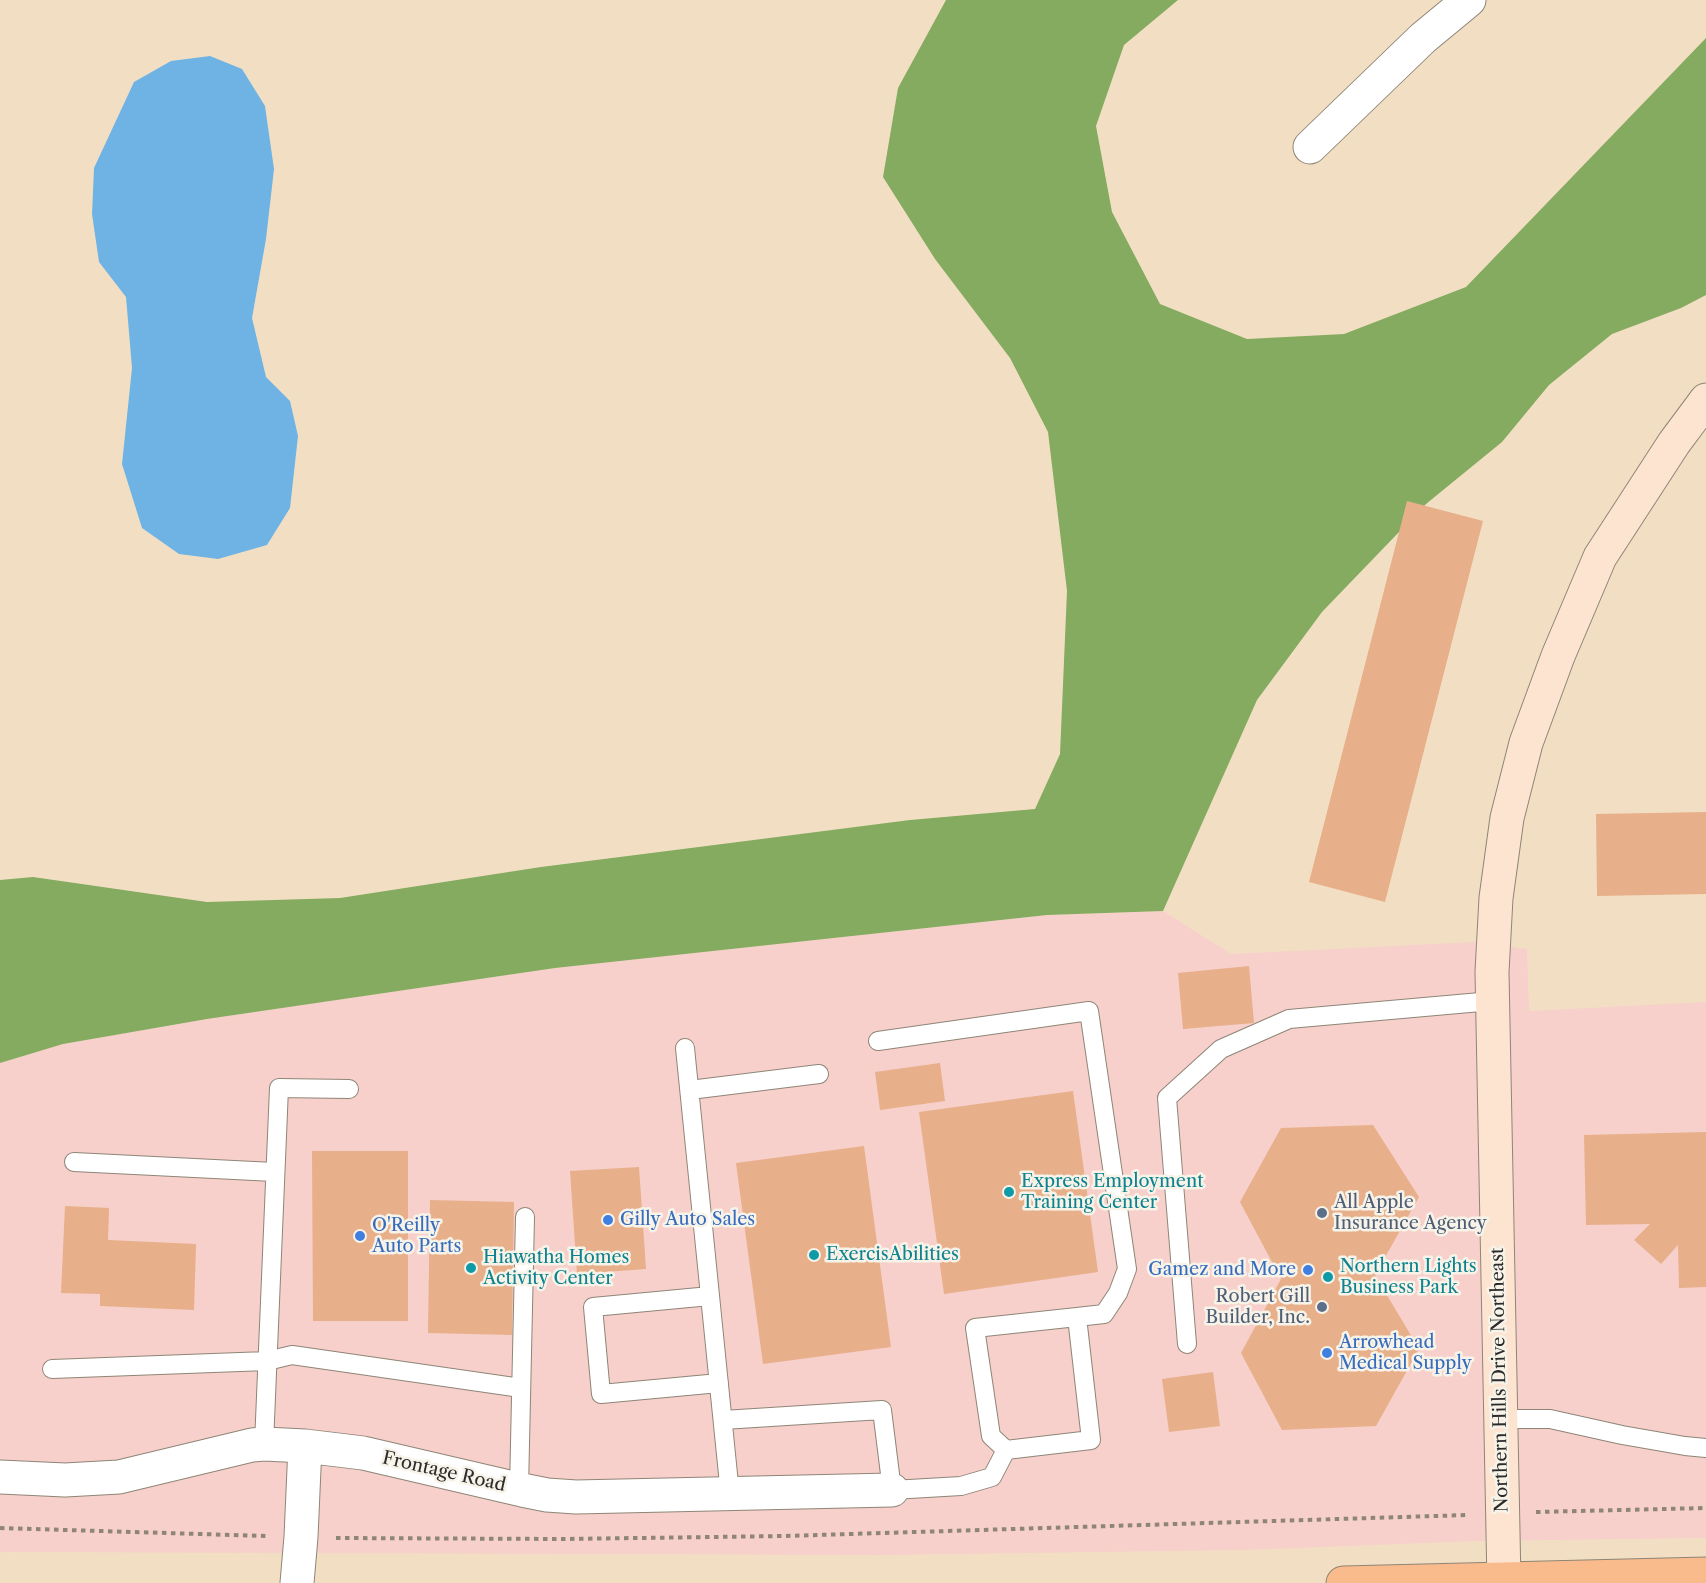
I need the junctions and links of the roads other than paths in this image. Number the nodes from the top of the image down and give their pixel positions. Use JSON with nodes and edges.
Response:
{"nodes":[{"id":1,"x":1469,"y":0,"type":"edge"},
{"id":2,"x":1310,"y":147,"type":"dead end"},
{"id":3,"x":1706,"y":400,"type":"edge"},
{"id":4,"x":1492,"y":1001,"type":"junction"},
{"id":5,"x":878,"y":1041,"type":"dead end"},
{"id":6,"x":685,"y":1048,"type":"dead end"},
{"id":7,"x":819,"y":1074,"type":"dead end"},
{"id":8,"x":349,"y":1089,"type":"dead end"},
{"id":9,"x":690,"y":1090,"type":"junction"},
{"id":10,"x":74,"y":1162,"type":"dead end"},
{"id":11,"x":274,"y":1172,"type":"junction"},
{"id":12,"x":525,"y":1217,"type":"dead end"},
{"id":13,"x":710,"y":1296,"type":"junction"},
{"id":14,"x":1077,"y":1317,"type":"junction"},
{"id":15,"x":1187,"y":1344,"type":"dead end"},
{"id":16,"x":267,"y":1361,"type":"junction"},
{"id":17,"x":52,"y":1369,"type":"dead end"},
{"id":18,"x":719,"y":1383,"type":"junction"},
{"id":19,"x":521,"y":1388,"type":"junction"},
{"id":20,"x":1501,"y":1419,"type":"junction"},
{"id":21,"x":723,"y":1420,"type":"junction"},
{"id":22,"x":264,"y":1444,"type":"junction"},
{"id":23,"x":305,"y":1446,"type":"junction"},
{"id":24,"x":1706,"y":1448,"type":"edge"},
{"id":25,"x":1006,"y":1450,"type":"junction"},
{"id":26,"x":0,"y":1477,"type":"edge"},
{"id":27,"x":519,"y":1489,"type":"junction"},
{"id":28,"x":892,"y":1490,"type":"junction"},
{"id":29,"x":730,"y":1494,"type":"junction"},
{"id":30,"x":1706,"y":1574,"type":"edge"},
{"id":31,"x":1504,"y":1581,"type":"edge"},
{"id":32,"x":297,"y":1583,"type":"edge"},
{"id":33,"x":1343,"y":1583,"type":"edge"}],
"edges":[{"from":1,"to":2,"type":"street"},
{"from":3,"to":4,"type":"street","name":"Northern Hills Drive Northeast"},
{"from":4,"to":15,"type":"lane"},
{"from":4,"to":20,"type":"street","name":"Northern Hills Drive Northeast"},
{"from":5,"to":14,"type":"lane"},
{"from":6,"to":9,"type":"lane"},
{"from":7,"to":9,"type":"lane"},
{"from":8,"to":11,"type":"lane"},
{"from":9,"to":13,"type":"lane"},
{"from":10,"to":11,"type":"lane"},
{"from":11,"to":16,"type":"lane"},
{"from":12,"to":19,"type":"lane"},
{"from":13,"to":18,"type":"lane"},
{"from":13,"to":18,"type":"lane"},
{"from":14,"to":25,"type":"lane"},
{"from":14,"to":25,"type":"lane"},
{"from":16,"to":17,"type":"lane"},
{"from":16,"to":19,"type":"lane"},
{"from":16,"to":22,"type":"lane"},
{"from":18,"to":21,"type":"lane"},
{"from":19,"to":27,"type":"lane"},
{"from":20,"to":24,"type":"lane"},
{"from":20,"to":31,"type":"street","name":"Northern Hills Drive Northeast"},
{"from":21,"to":28,"type":"lane"},
{"from":21,"to":29,"type":"lane"},
{"from":22,"to":23,"type":"street","name":"Frontage Road"},
{"from":22,"to":26,"type":"street","name":"Frontage Road"},
{"from":23,"to":27,"type":"street","name":"Frontage Road"},
{"from":23,"to":32,"type":"street"},
{"from":25,"to":28,"type":"lane"},
{"from":27,"to":29,"type":"street","name":"Frontage Road"},
{"from":28,"to":29,"type":"street","name":"Frontage Road"},
{"from":30,"to":31,"type":"main road"},
{"from":31,"to":33,"type":"main road"}]}
